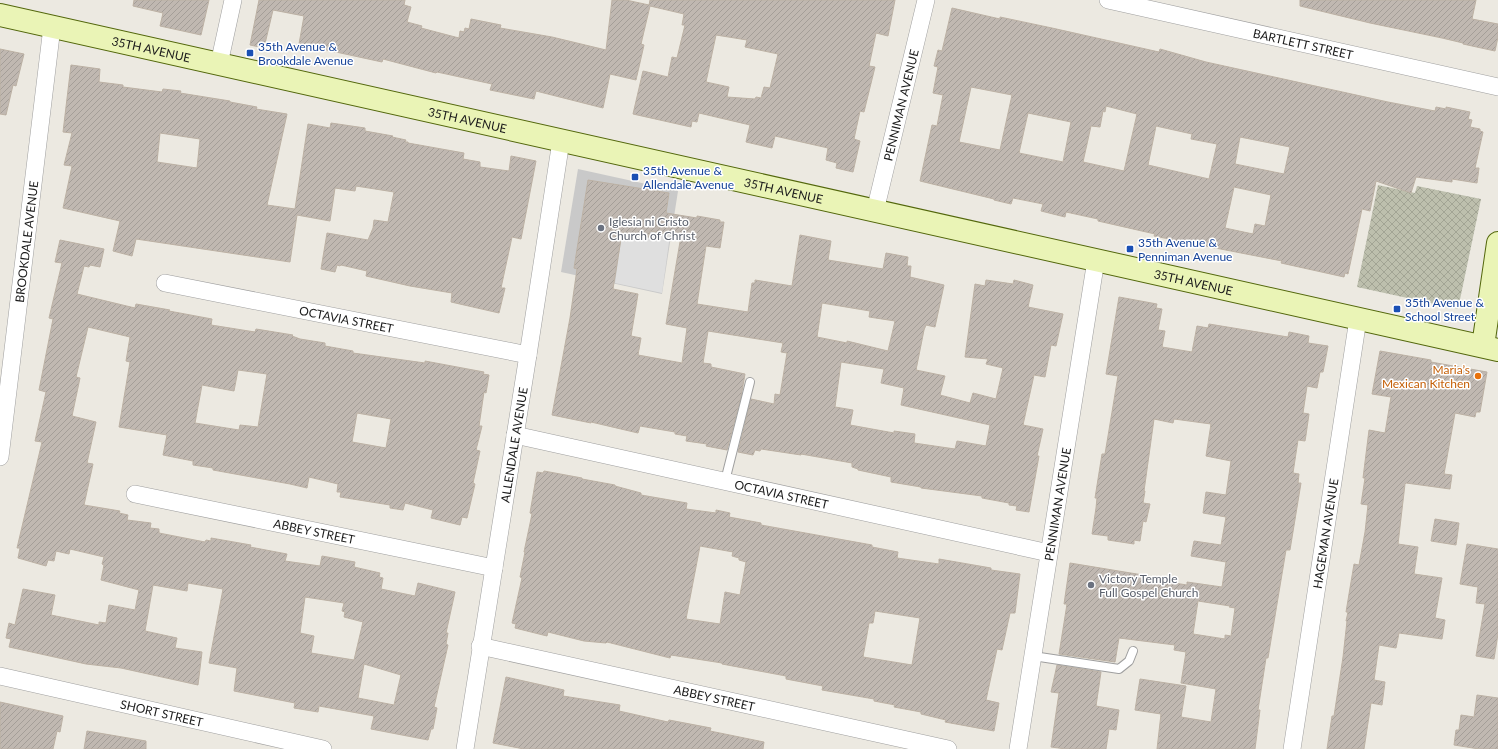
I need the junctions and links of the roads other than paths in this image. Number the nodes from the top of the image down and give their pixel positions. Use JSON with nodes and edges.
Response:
{"nodes":[{"id":1,"x":233,"y":0,"type":"edge"},
{"id":2,"x":926,"y":0,"type":"edge"},
{"id":3,"x":1108,"y":0,"type":"edge"},
{"id":4,"x":0,"y":15,"type":"edge"},
{"id":5,"x":52,"y":27,"type":"junction"},
{"id":6,"x":219,"y":64,"type":"junction"},
{"id":7,"x":1498,"y":87,"type":"edge"},
{"id":8,"x":561,"y":141,"type":"junction"},
{"id":9,"x":875,"y":211,"type":"junction"},
{"id":10,"x":1498,"y":243,"type":"edge"},
{"id":11,"x":1096,"y":260,"type":"junction"},
{"id":12,"x":165,"y":283,"type":"dead end"},
{"id":13,"x":1358,"y":319,"type":"junction"},
{"id":14,"x":1490,"y":348,"type":"edge"},
{"id":15,"x":528,"y":355,"type":"junction"},
{"id":16,"x":750,"y":382,"type":"dead end"},
{"id":17,"x":515,"y":435,"type":"junction"},
{"id":18,"x":0,"y":457,"type":"edge"},
{"id":19,"x":725,"y":481,"type":"junction"},
{"id":20,"x":135,"y":494,"type":"dead end"},
{"id":21,"x":1049,"y":553,"type":"junction"},
{"id":22,"x":494,"y":568,"type":"junction"},
{"id":23,"x":480,"y":646,"type":"junction"},
{"id":24,"x":1133,"y":650,"type":"dead end"},
{"id":25,"x":1033,"y":656,"type":"junction"},
{"id":26,"x":0,"y":676,"type":"edge"},
{"id":27,"x":323,"y":749,"type":"edge"},
{"id":28,"x":465,"y":749,"type":"edge"},
{"id":29,"x":948,"y":749,"type":"edge"},
{"id":30,"x":1018,"y":749,"type":"edge"},
{"id":31,"x":1292,"y":749,"type":"edge"}],
"edges":[{"from":1,"to":6,"type":"street"},
{"from":2,"to":9,"type":"street","name":"PENNIMAN AVENUE"},
{"from":3,"to":7,"type":"street","name":"BARTLETT STREET"},
{"from":4,"to":5,"type":"main road","name":"35TH AVENUE"},
{"from":5,"to":6,"type":"main road","name":"35TH AVENUE"},
{"from":5,"to":18,"type":"street","name":"BROOKDALE AVENUE"},
{"from":6,"to":8,"type":"main road","name":"35TH AVENUE"},
{"from":8,"to":9,"type":"main road","name":"35TH AVENUE"},
{"from":8,"to":15,"type":"street","name":"ALLENDALE AVENUE"},
{"from":9,"to":11,"type":"main road","name":"35TH AVENUE"},
{"from":10,"to":14,"type":"main road"},
{"from":11,"to":13,"type":"main road","name":"35TH AVENUE"},
{"from":11,"to":21,"type":"street","name":"PENNIMAN AVENUE"},
{"from":12,"to":15,"type":"street","name":"OCTAVIA STREET"},
{"from":13,"to":14,"type":"main road","name":"35TH AVENUE"},
{"from":13,"to":31,"type":"street","name":"HAGEMAN AVENUE"},
{"from":15,"to":17,"type":"street","name":"ALLENDALE AVENUE"},
{"from":16,"to":19,"type":"lane"},
{"from":17,"to":19,"type":"street","name":"OCTAVIA STREET"},
{"from":17,"to":22,"type":"street","name":"ALLENDALE AVENUE"},
{"from":19,"to":21,"type":"street","name":"OCTAVIA STREET"},
{"from":20,"to":22,"type":"street","name":"ABBEY STREET"},
{"from":21,"to":25,"type":"street","name":"PENNIMAN AVENUE"},
{"from":22,"to":23,"type":"street","name":"ALLENDALE AVENUE"},
{"from":23,"to":28,"type":"street","name":"ALLENDALE AVENUE"},
{"from":23,"to":29,"type":"street","name":"ABBEY STREET"},
{"from":24,"to":25,"type":"lane"},
{"from":25,"to":30,"type":"street","name":"PENNIMAN AVENUE"},
{"from":26,"to":27,"type":"street","name":"SHORT STREET"}]}
